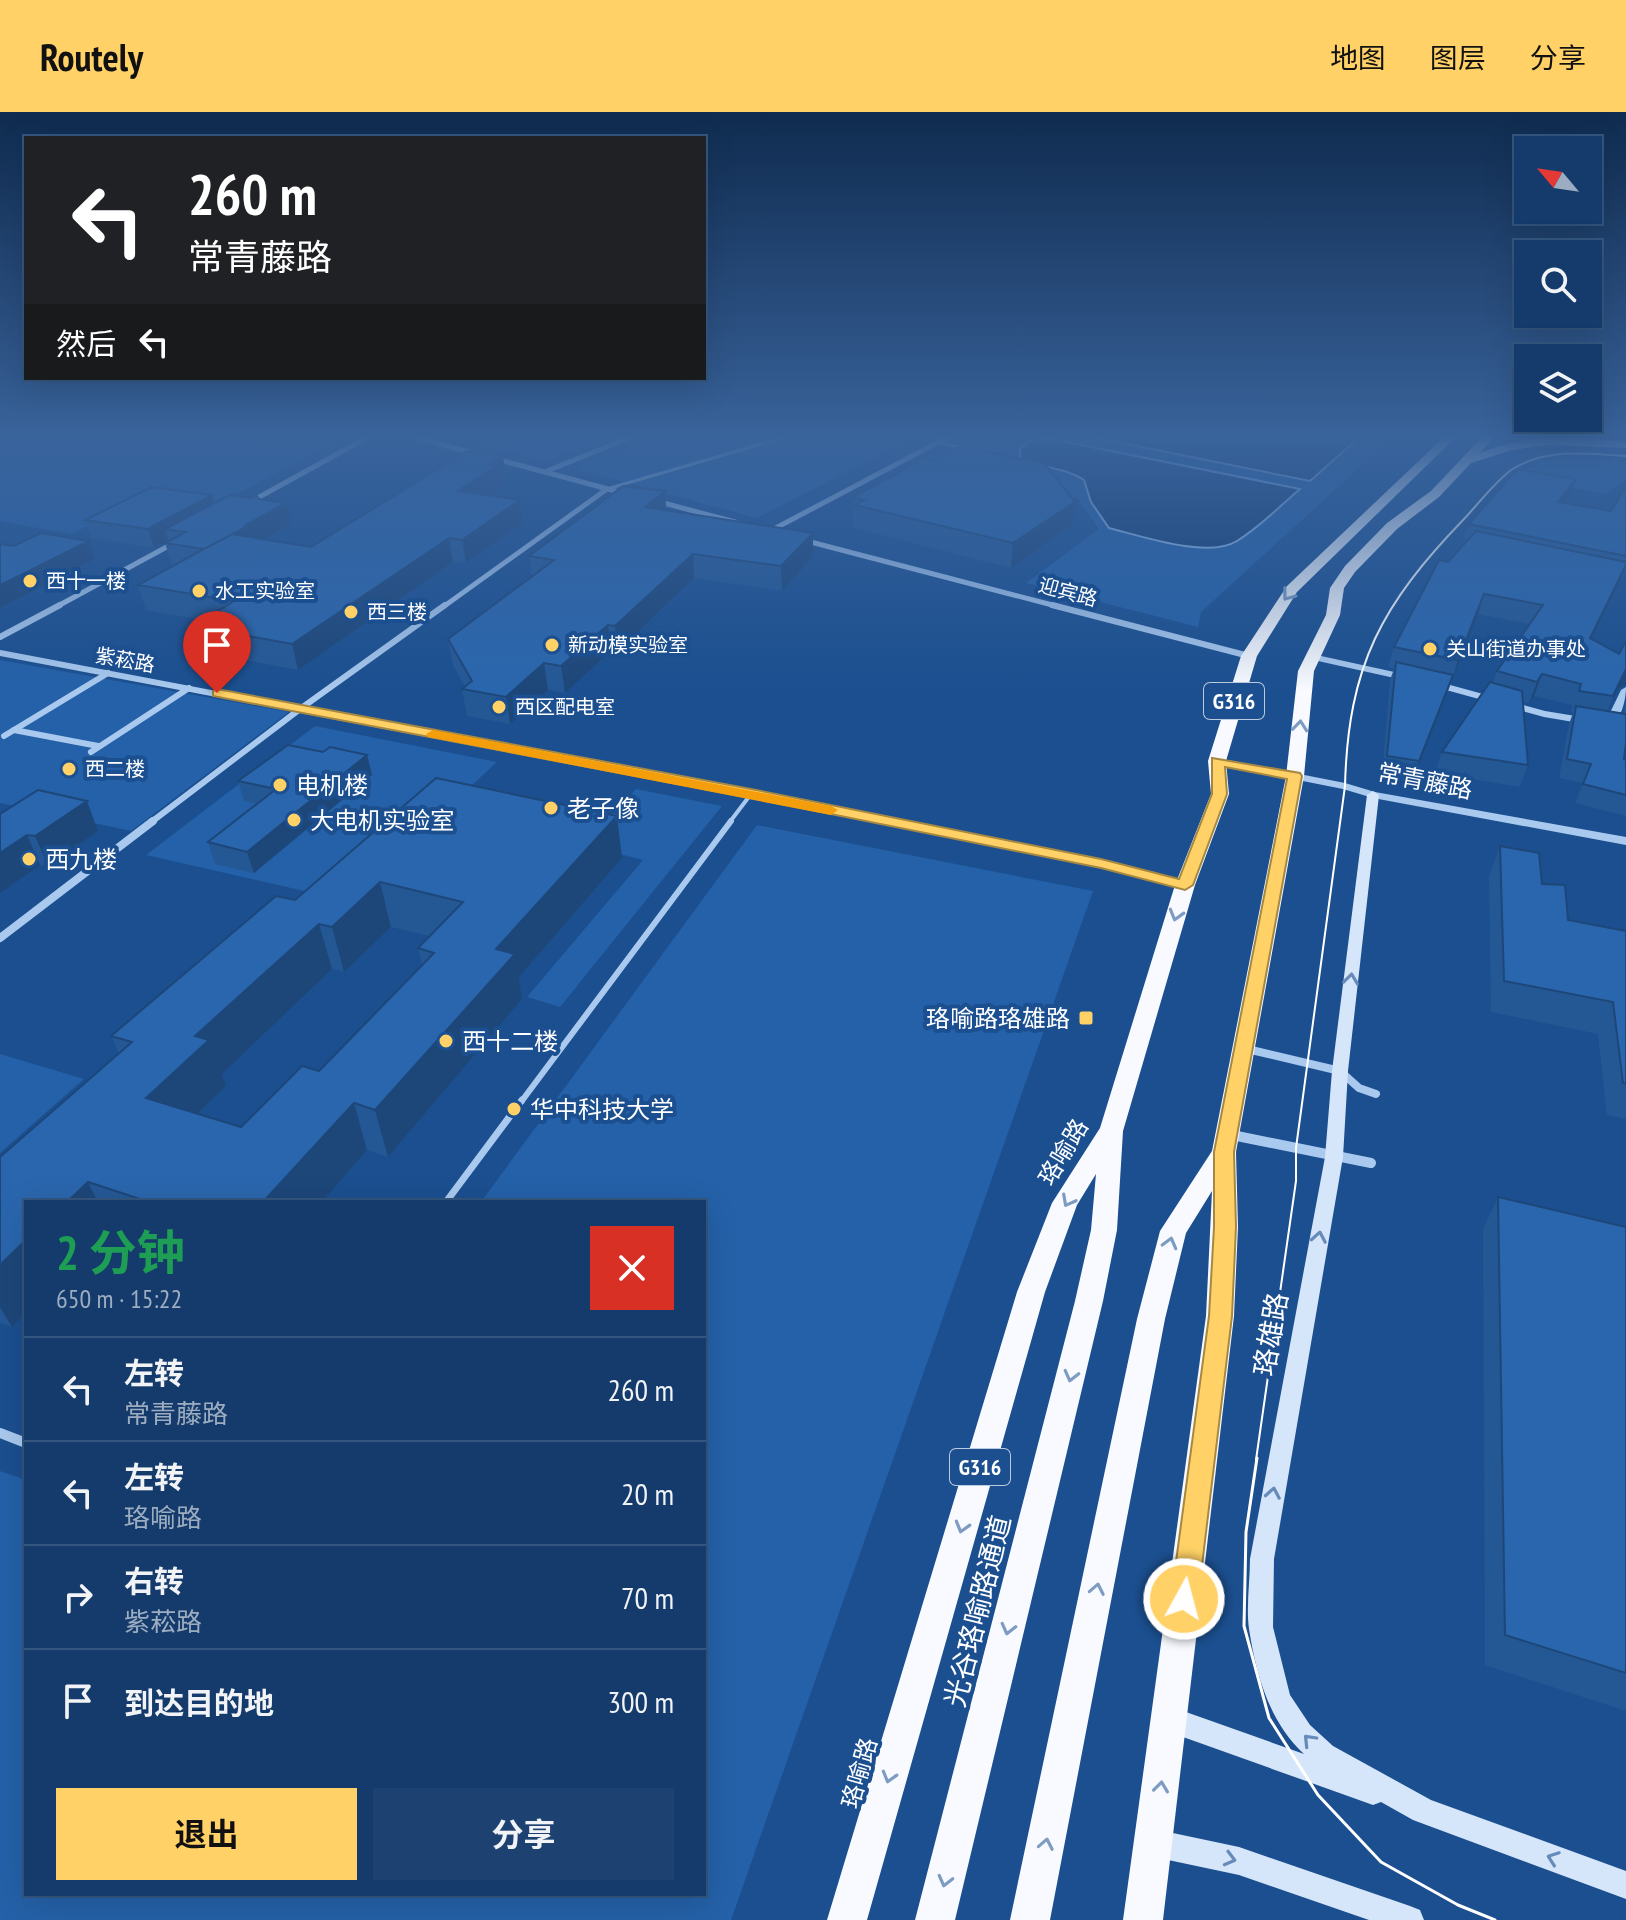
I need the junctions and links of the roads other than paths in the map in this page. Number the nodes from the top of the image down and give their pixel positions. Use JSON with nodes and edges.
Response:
{"nodes":[{"id":1,"x":562,"y":521,"type":"edge"},
{"id":2,"x":734,"y":521,"type":"edge"},
{"id":3,"x":788,"y":521,"type":"edge"},
{"id":4,"x":1363,"y":521,"type":"edge"},
{"id":5,"x":1398,"y":521,"type":"edge"},
{"id":6,"x":740,"y":523,"type":"edge"},
{"id":7,"x":755,"y":527,"type":"edge"},
{"id":8,"x":770,"y":531,"type":"junction"},
{"id":9,"x":785,"y":535,"type":"edge"},
{"id":10,"x":800,"y":539,"type":"edge"},
{"id":11,"x":179,"y":540,"type":"edge"},
{"id":12,"x":0,"y":637,"type":"edge"},
{"id":13,"x":0,"y":653,"type":"edge"},
{"id":14,"x":1249,"y":656,"type":"junction"},
{"id":15,"x":1312,"y":657,"type":"junction"},
{"id":16,"x":108,"y":673,"type":"junction"},
{"id":17,"x":190,"y":688,"type":"junction"},
{"id":18,"x":1626,"y":690,"type":"edge"},
{"id":19,"x":300,"y":709,"type":"junction"},
{"id":20,"x":1609,"y":725,"type":"junction"},
{"id":21,"x":1626,"y":728,"type":"edge"},
{"id":22,"x":14,"y":730,"type":"junction"},
{"id":23,"x":4,"y":736,"type":"dead end"},
{"id":24,"x":98,"y":746,"type":"junction"},
{"id":25,"x":91,"y":752,"type":"dead end"},
{"id":26,"x":1217,"y":761,"type":"junction"},
{"id":27,"x":1295,"y":776,"type":"junction"},
{"id":28,"x":751,"y":794,"type":"junction"},
{"id":29,"x":1373,"y":795,"type":"junction"},
{"id":30,"x":1626,"y":841,"type":"edge"},
{"id":31,"x":1185,"y":885,"type":"junction"},
{"id":32,"x":0,"y":938,"type":"edge"},
{"id":33,"x":1243,"y":1048,"type":"junction"},
{"id":34,"x":1340,"y":1071,"type":"junction"},
{"id":35,"x":1376,"y":1094,"type":"dead end"},
{"id":36,"x":1112,"y":1129,"type":"junction"},
{"id":37,"x":1226,"y":1143,"type":"junction"},
{"id":38,"x":1334,"y":1157,"type":"junction"},
{"id":39,"x":1371,"y":1163,"type":"dead end"},
{"id":40,"x":447,"y":1200,"type":"edge"},
{"id":41,"x":0,"y":1433,"type":"edge"},
{"id":42,"x":24,"y":1442,"type":"edge"},
{"id":43,"x":1169,"y":1719,"type":"junction"},
{"id":44,"x":1422,"y":1810,"type":"junction"},
{"id":45,"x":1154,"y":1843,"type":"junction"},
{"id":46,"x":1626,"y":1885,"type":"edge"},
{"id":47,"x":847,"y":1920,"type":"edge"},
{"id":48,"x":935,"y":1920,"type":"edge"},
{"id":49,"x":1030,"y":1920,"type":"edge"},
{"id":50,"x":1143,"y":1920,"type":"edge"},
{"id":51,"x":1410,"y":1920,"type":"edge"}],
"edges":[{"from":1,"to":19,"type":"street"},
{"from":2,"to":6,"type":"street"},
{"from":3,"to":8,"type":"street"},
{"from":4,"to":14,"type":"highway","name":"珞喻路","number":"G316","one_way":true},
{"from":5,"to":15,"type":"highway"},
{"from":7,"to":8,"type":"street"},
{"from":8,"to":9,"type":"street"},
{"from":10,"to":14,"type":"street","name":"迎宾路"},
{"from":11,"to":12,"type":"street"},
{"from":13,"to":16,"type":"street","name":"紫菘路"},
{"from":14,"to":26,"type":"highway","name":"珞喻路","number":"G316"},
{"from":15,"to":20,"type":"street"},
{"from":27,"to":15,"type":"highway","one_way":true},
{"from":16,"to":17,"type":"street","name":"紫菘路"},
{"from":16,"to":22,"type":"street"},
{"from":17,"to":19,"type":"street","name":"紫菘路"},
{"from":17,"to":24,"type":"street"},
{"from":18,"to":20,"type":"street"},
{"from":19,"to":28,"type":"street","name":"紫菘路"},
{"from":19,"to":32,"type":"street"},
{"from":20,"to":21,"type":"street"},
{"from":22,"to":23,"type":"street"},
{"from":22,"to":24,"type":"street"},
{"from":24,"to":25,"type":"street"},
{"from":26,"to":27,"type":"street","name":"常青藤路"},
{"from":26,"to":31,"type":"highway","name":"珞喻路","number":"G316"},
{"from":27,"to":29,"type":"street","name":"常青藤路"},
{"from":27,"to":33,"type":"highway"},
{"from":28,"to":31,"type":"street","name":"紫菘路"},
{"from":28,"to":40,"type":"lane"},
{"from":29,"to":30,"type":"street","name":"常青藤路"},
{"from":34,"to":29,"type":"main road","name":"珞雄路","one_way":true},
{"from":31,"to":36,"type":"highway","name":"珞喻路","number":"G316","one_way":true},
{"from":33,"to":34,"type":"street"},
{"from":33,"to":37,"type":"highway"},
{"from":34,"to":35,"type":"street"},
{"from":34,"to":38,"type":"main road","name":"珞雄路"},
{"from":36,"to":47,"type":"highway","name":"珞喻路","number":"G316","one_way":true},
{"from":36,"to":48,"type":"highway","name":"光谷珞喻路通道","one_way":true},
{"from":37,"to":38,"type":"street"},
{"from":37,"to":43,"type":"highway"},
{"from":49,"to":37,"type":"highway","one_way":true},
{"from":38,"to":39,"type":"street"},
{"from":44,"to":38,"type":"main road","name":"珞雄路","one_way":true},
{"from":41,"to":42,"type":"street"},
{"from":43,"to":44,"type":"main road","name":"珞雄路"},
{"from":45,"to":43,"type":"highway","one_way":true},
{"from":46,"to":44,"type":"main road","name":"珞雄路","one_way":true},
{"from":45,"to":50,"type":"highway"},
{"from":45,"to":51,"type":"main road","one_way":true}]}
